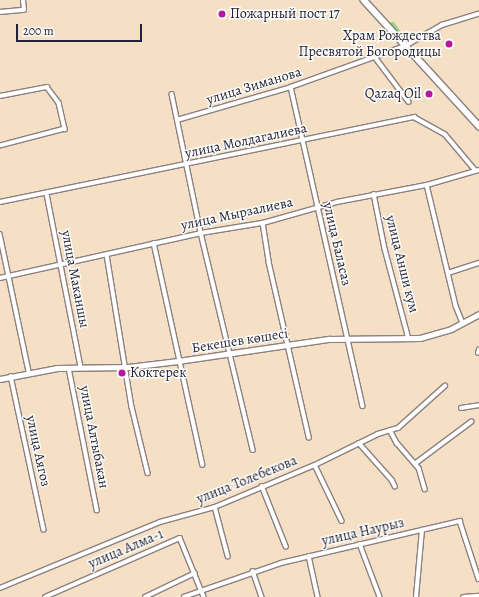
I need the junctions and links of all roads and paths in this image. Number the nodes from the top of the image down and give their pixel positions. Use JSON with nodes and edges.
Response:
{"nodes":[{"id":1,"x":23,"y":0,"type":"edge"},
{"id":2,"x":364,"y":0,"type":"edge"},
{"id":3,"x":0,"y":12,"type":"edge"},
{"id":4,"x":479,"y":14,"type":"edge"},
{"id":5,"x":404,"y":46,"type":"junction"},
{"id":6,"x":375,"y":57,"type":"junction"},
{"id":7,"x":290,"y":87,"type":"junction"},
{"id":8,"x":172,"y":94,"type":"dead end"},
{"id":9,"x":0,"y":96,"type":"edge"},
{"id":10,"x":409,"y":102,"type":"dead end"},
{"id":11,"x":177,"y":120,"type":"junction"},
{"id":12,"x":476,"y":120,"type":"edge"},
{"id":13,"x":479,"y":126,"type":"edge"},
{"id":14,"x":303,"y":140,"type":"junction"},
{"id":15,"x":0,"y":146,"type":"edge"},
{"id":16,"x":186,"y":165,"type":"junction"},
{"id":17,"x":477,"y":170,"type":"edge"},
{"id":18,"x":427,"y":184,"type":"junction"},
{"id":19,"x":47,"y":194,"type":"junction"},
{"id":20,"x":374,"y":194,"type":"junction"},
{"id":21,"x":0,"y":202,"type":"edge"},
{"id":22,"x":316,"y":207,"type":"junction"},
{"id":23,"x":263,"y":222,"type":"junction"},
{"id":24,"x":201,"y":233,"type":"junction"},
{"id":25,"x":0,"y":234,"type":"edge"},
{"id":26,"x":154,"y":243,"type":"junction"},
{"id":27,"x":107,"y":255,"type":"junction"},
{"id":28,"x":61,"y":263,"type":"junction"},
{"id":29,"x":479,"y":263,"type":"edge"},
{"id":30,"x":448,"y":272,"type":"junction"},
{"id":31,"x":9,"y":275,"type":"junction"},
{"id":32,"x":0,"y":278,"type":"edge"},
{"id":33,"x":479,"y":314,"type":"edge"},
{"id":34,"x":463,"y":323,"type":"junction"},
{"id":35,"x":348,"y":338,"type":"junction"},
{"id":36,"x":409,"y":339,"type":"junction"},
{"id":37,"x":288,"y":344,"type":"junction"},
{"id":38,"x":231,"y":355,"type":"junction"},
{"id":39,"x":178,"y":361,"type":"junction"},
{"id":40,"x":128,"y":367,"type":"junction"},
{"id":41,"x":69,"y":368,"type":"junction"},
{"id":42,"x":81,"y":368,"type":"junction"},
{"id":43,"x":29,"y":372,"type":"junction"},
{"id":44,"x":12,"y":376,"type":"junction"},
{"id":45,"x":0,"y":379,"type":"edge"},
{"id":46,"x":445,"y":386,"type":"dead end"},
{"id":47,"x":479,"y":405,"type":"edge"},
{"id":48,"x":363,"y":406,"type":"dead end"},
{"id":49,"x":461,"y":408,"type":"dead end"},
{"id":50,"x":471,"y":422,"type":"dead end"},
{"id":51,"x":390,"y":430,"type":"junction"},
{"id":52,"x":309,"y":437,"type":"dead end"},
{"id":53,"x":359,"y":442,"type":"junction"},
{"id":54,"x":253,"y":450,"type":"dead end"},
{"id":55,"x":416,"y":463,"type":"junction"},
{"id":56,"x":202,"y":465,"type":"dead end"},
{"id":57,"x":315,"y":465,"type":"junction"},
{"id":58,"x":148,"y":473,"type":"dead end"},
{"id":59,"x":262,"y":486,"type":"junction"},
{"id":60,"x":395,"y":486,"type":"dead end"},
{"id":61,"x":425,"y":489,"type":"dead end"},
{"id":62,"x":215,"y":507,"type":"junction"},
{"id":63,"x":97,"y":510,"type":"dead end"},
{"id":64,"x":342,"y":521,"type":"dead end"},
{"id":65,"x":44,"y":530,"type":"dead end"},
{"id":66,"x":422,"y":530,"type":"junction"},
{"id":67,"x":360,"y":544,"type":"junction"},
{"id":68,"x":286,"y":546,"type":"dead end"},
{"id":69,"x":228,"y":556,"type":"dead end"},
{"id":70,"x":309,"y":556,"type":"junction"},
{"id":71,"x":253,"y":571,"type":"junction"},
{"id":72,"x":195,"y":574,"type":"junction"},
{"id":73,"x":479,"y":579,"type":"edge"},
{"id":74,"x":0,"y":588,"type":"edge"},
{"id":75,"x":201,"y":590,"type":"junction"},
{"id":76,"x":479,"y":596,"type":"edge"},
{"id":77,"x":45,"y":597,"type":"edge"},
{"id":78,"x":145,"y":597,"type":"edge"},
{"id":79,"x":184,"y":597,"type":"edge"},
{"id":80,"x":204,"y":597,"type":"edge"},
{"id":81,"x":262,"y":597,"type":"edge"},
{"id":82,"x":318,"y":597,"type":"edge"},
{"id":83,"x":380,"y":597,"type":"edge"},
{"id":84,"x":416,"y":597,"type":"edge"},
{"id":85,"x":463,"y":597,"type":"edge"}],
"edges":[{"from":1,"to":3,"type":"street"},
{"from":2,"to":5,"type":"main road"},
{"from":4,"to":5,"type":"street","name":"улица Зиманова"},
{"from":5,"to":6,"type":"street","name":"улица Зиманова"},
{"from":5,"to":12,"type":"main road"},
{"from":6,"to":7,"type":"street","name":"улица Зиманова"},
{"from":6,"to":10,"type":"street"},
{"from":7,"to":11,"type":"street","name":"улица Зиманова"},
{"from":7,"to":14,"type":"street","name":"улица Баласаз"},
{"from":8,"to":11,"type":"street"},
{"from":9,"to":15,"type":"street"},
{"from":11,"to":16,"type":"street"},
{"from":12,"to":13,"type":"main road"},
{"from":14,"to":16,"type":"street","name":"улица Молдагалиева"},
{"from":14,"to":17,"type":"street","name":"улица Молдагалиева"},
{"from":14,"to":22,"type":"street","name":"улица Баласаз"},
{"from":16,"to":19,"type":"street","name":"улица Молдагалиева"},
{"from":16,"to":24,"type":"street"},
{"from":17,"to":18,"type":"street","name":"улица Мырзалиева"},
{"from":18,"to":20,"type":"street","name":"улица Мырзалиева"},
{"from":18,"to":30,"type":"street"},
{"from":19,"to":21,"type":"street","name":"улица Молдагалиева"},
{"from":19,"to":28,"type":"street","name":"улица Маканшы"},
{"from":20,"to":22,"type":"street","name":"улица Мырзалиева"},
{"from":20,"to":36,"type":"street","name":"улица Анши кум"},
{"from":22,"to":23,"type":"street","name":"улица Мырзалиева"},
{"from":22,"to":35,"type":"street","name":"улица Баласаз"},
{"from":23,"to":24,"type":"street","name":"улица Мырзалиева"},
{"from":23,"to":37,"type":"street"},
{"from":24,"to":26,"type":"street","name":"улица Мырзалиева"},
{"from":24,"to":38,"type":"street"},
{"from":25,"to":31,"type":"street"},
{"from":26,"to":27,"type":"street","name":"улица Мырзалиева"},
{"from":26,"to":39,"type":"street"},
{"from":27,"to":28,"type":"street","name":"улица Мырзалиева"},
{"from":27,"to":40,"type":"street"},
{"from":28,"to":31,"type":"street","name":"улица Мырзалиева"},
{"from":28,"to":42,"type":"street","name":"улица Маканшы"},
{"from":29,"to":30,"type":"street"},
{"from":30,"to":34,"type":"street"},
{"from":31,"to":32,"type":"street","name":"улица Мырзалиева"},
{"from":31,"to":43,"type":"street"},
{"from":33,"to":34,"type":"main road","name":"Бекешев көшесі"},
{"from":34,"to":36,"type":"main road","name":"Бекешев көшесі"},
{"from":35,"to":36,"type":"main road","name":"Бекешев көшесі"},
{"from":35,"to":37,"type":"main road","name":"Бекешев көшесі"},
{"from":35,"to":48,"type":"street","name":"улица Баласаз"},
{"from":37,"to":38,"type":"main road","name":"Бекешев көшесі"},
{"from":37,"to":52,"type":"street"},
{"from":38,"to":39,"type":"main road","name":"Бекешев көшесі"},
{"from":38,"to":54,"type":"street"},
{"from":39,"to":40,"type":"main road","name":"Бекешев көшесі"},
{"from":39,"to":56,"type":"street"},
{"from":40,"to":42,"type":"main road","name":"Бекешев көшесі"},
{"from":40,"to":58,"type":"street"},
{"from":41,"to":42,"type":"main road","name":"Бекешев көшесі"},
{"from":41,"to":43,"type":"main road","name":"Бекешев көшесі"},
{"from":41,"to":63,"type":"street","name":"улица Алтыбакан"},
{"from":43,"to":44,"type":"main road","name":"Бекешев көшесі"},
{"from":44,"to":45,"type":"main road","name":"Бекешев көшесі"},
{"from":44,"to":65,"type":"street","name":"улица Аягоз"},
{"from":46,"to":51,"type":"street","name":"улица Толебекова"},
{"from":47,"to":49,"type":"street"},
{"from":50,"to":55,"type":"street"},
{"from":51,"to":53,"type":"street","name":"улица Толебекова"},
{"from":51,"to":55,"type":"street"},
{"from":53,"to":57,"type":"street","name":"улица Толебекова"},
{"from":53,"to":60,"type":"street"},
{"from":55,"to":61,"type":"street"},
{"from":57,"to":59,"type":"street","name":"улица Толебекова"},
{"from":57,"to":64,"type":"street"},
{"from":59,"to":62,"type":"street","name":"улица Толебекова"},
{"from":59,"to":68,"type":"street"},
{"from":62,"to":69,"type":"street"},
{"from":62,"to":74,"type":"street","name":"улица Толебекова"},
{"from":66,"to":67,"type":"street","name":"улица Наурыз"},
{"from":66,"to":73,"type":"street","name":"улица Наурыз"},
{"from":66,"to":84,"type":"street","name":"улица Наурыз"},
{"from":67,"to":70,"type":"street","name":"улица Наурыз"},
{"from":67,"to":83,"type":"street"},
{"from":70,"to":71,"type":"street","name":"улица Наурыз"},
{"from":70,"to":82,"type":"street","name":"улица Наурыз"},
{"from":71,"to":75,"type":"street","name":"улица Наурыз"},
{"from":71,"to":81,"type":"street"},
{"from":72,"to":75,"type":"street","name":"улица Алма-1"},
{"from":72,"to":77,"type":"street","name":"улица Алма-1"},
{"from":72,"to":78,"type":"street"},
{"from":75,"to":79,"type":"street","name":"улица Наурыз"},
{"from":75,"to":80,"type":"street","name":"улица Алма-1"},
{"from":76,"to":85,"type":"main road"}]}
